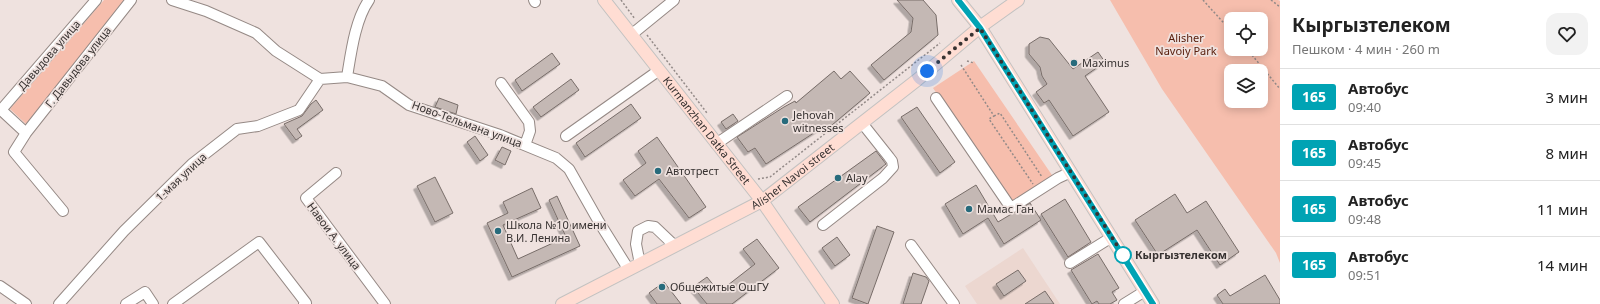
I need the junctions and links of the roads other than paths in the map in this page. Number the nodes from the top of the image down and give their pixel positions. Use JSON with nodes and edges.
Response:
{"nodes":[{"id":1,"x":96,"y":0,"type":"edge"},
{"id":2,"x":131,"y":0,"type":"edge"},
{"id":3,"x":172,"y":0,"type":"edge"},
{"id":4,"x":369,"y":0,"type":"edge"},
{"id":5,"x":674,"y":0,"type":"edge"},
{"id":6,"x":958,"y":0,"type":"edge"},
{"id":7,"x":1018,"y":0,"type":"edge"},
{"id":8,"x":606,"y":1,"type":"edge"},
{"id":9,"x":980,"y":28,"type":"junction"},
{"id":10,"x":631,"y":35,"type":"junction"},
{"id":11,"x":658,"y":71,"type":"junction"},
{"id":12,"x":347,"y":77,"type":"junction"},
{"id":13,"x":320,"y":79,"type":"junction"},
{"id":14,"x":501,"y":84,"type":"dead end"},
{"id":15,"x":787,"y":96,"type":"dead end"},
{"id":16,"x":936,"y":98,"type":"dead end"},
{"id":17,"x":1,"y":110,"type":"edge"},
{"id":18,"x":862,"y":123,"type":"junction"},
{"id":19,"x":26,"y":133,"type":"junction"},
{"id":20,"x":566,"y":136,"type":"dead end"},
{"id":21,"x":716,"y":144,"type":"junction"},
{"id":22,"x":525,"y":145,"type":"junction"},
{"id":23,"x":1071,"y":172,"type":"junction"},
{"id":24,"x":336,"y":174,"type":"dead end"},
{"id":25,"x":762,"y":201,"type":"junction"},
{"id":26,"x":63,"y":211,"type":"dead end"},
{"id":27,"x":823,"y":225,"type":"dead end"},
{"id":28,"x":1112,"y":237,"type":"junction"},
{"id":29,"x":911,"y":245,"type":"dead end"},
{"id":30,"x":675,"y":246,"type":"junction"},
{"id":31,"x":1070,"y":263,"type":"dead end"},
{"id":32,"x":640,"y":264,"type":"junction"},
{"id":33,"x":629,"y":270,"type":"junction"},
{"id":34,"x":0,"y":286,"type":"edge"},
{"id":35,"x":1145,"y":291,"type":"junction"},
{"id":36,"x":945,"y":300,"type":"edge"},
{"id":37,"x":26,"y":304,"type":"edge"},
{"id":38,"x":59,"y":304,"type":"edge"},
{"id":39,"x":126,"y":304,"type":"edge"},
{"id":40,"x":153,"y":304,"type":"edge"},
{"id":41,"x":173,"y":304,"type":"edge"},
{"id":42,"x":304,"y":304,"type":"edge"},
{"id":43,"x":385,"y":304,"type":"edge"},
{"id":44,"x":563,"y":304,"type":"edge"},
{"id":45,"x":833,"y":304,"type":"edge"},
{"id":46,"x":954,"y":304,"type":"edge"},
{"id":47,"x":1124,"y":304,"type":"edge"},
{"id":48,"x":1153,"y":304,"type":"edge"}],
"edges":[{"from":1,"to":17,"type":"street","name":"Давыдова улица"},
{"from":2,"to":19,"type":"street","name":"Г. Давыдова улица"},
{"from":3,"to":13,"type":"street"},
{"from":4,"to":12,"type":"street"},
{"from":5,"to":10,"type":"street"},
{"from":6,"to":9,"type":"main road"},
{"from":7,"to":9,"type":"main road","name":"Alisher Navoi street"},
{"from":8,"to":10,"type":"main road","name":"Kurmanzhan Datka Street"},
{"from":9,"to":18,"type":"main road","name":"Alisher Navoi street"},
{"from":9,"to":23,"type":"main road"},
{"from":10,"to":11,"type":"main road","name":"Kurmanzhan Datka Street"},
{"from":11,"to":20,"type":"street"},
{"from":11,"to":21,"type":"main road","name":"Kurmanzhan Datka Street"},
{"from":12,"to":13,"type":"street","name":"Ново-Тельмана улица"},
{"from":12,"to":22,"type":"street","name":"Ново-Тельмана улица"},
{"from":13,"to":38,"type":"street","name":"1-мая улица"},
{"from":14,"to":22,"type":"street"},
{"from":15,"to":21,"type":"street"},
{"from":16,"to":23,"type":"street"},
{"from":17,"to":19,"type":"street"},
{"from":18,"to":25,"type":"main road","name":"Alisher Navoi street"},
{"from":18,"to":27,"type":"street"},
{"from":19,"to":26,"type":"street","name":"Г. Давыдова улица"},
{"from":21,"to":25,"type":"main road","name":"Kurmanzhan Datka Street"},
{"from":22,"to":33,"type":"street","name":"Ново-Тельмана улица"},
{"from":23,"to":28,"type":"main road"},
{"from":24,"to":43,"type":"street","name":"Навои А. улица"},
{"from":25,"to":30,"type":"main road","name":"Alisher Navoi street"},
{"from":25,"to":45,"type":"main road","name":"Kurmanzhan Datka Street"},
{"from":28,"to":31,"type":"street"},
{"from":28,"to":35,"type":"main road"},
{"from":29,"to":36,"type":"street"},
{"from":30,"to":32,"type":"main road","name":"Alisher Navoi street"},
{"from":30,"to":32,"type":"street"},
{"from":32,"to":33,"type":"main road","name":"Alisher Navoi street"},
{"from":33,"to":44,"type":"main road","name":"Alisher Navoi street"},
{"from":34,"to":37,"type":"street"},
{"from":35,"to":47,"type":"street"},
{"from":35,"to":48,"type":"main road"},
{"from":36,"to":46,"type":"street"},
{"from":39,"to":40,"type":"street"},
{"from":41,"to":42,"type":"street"}]}
